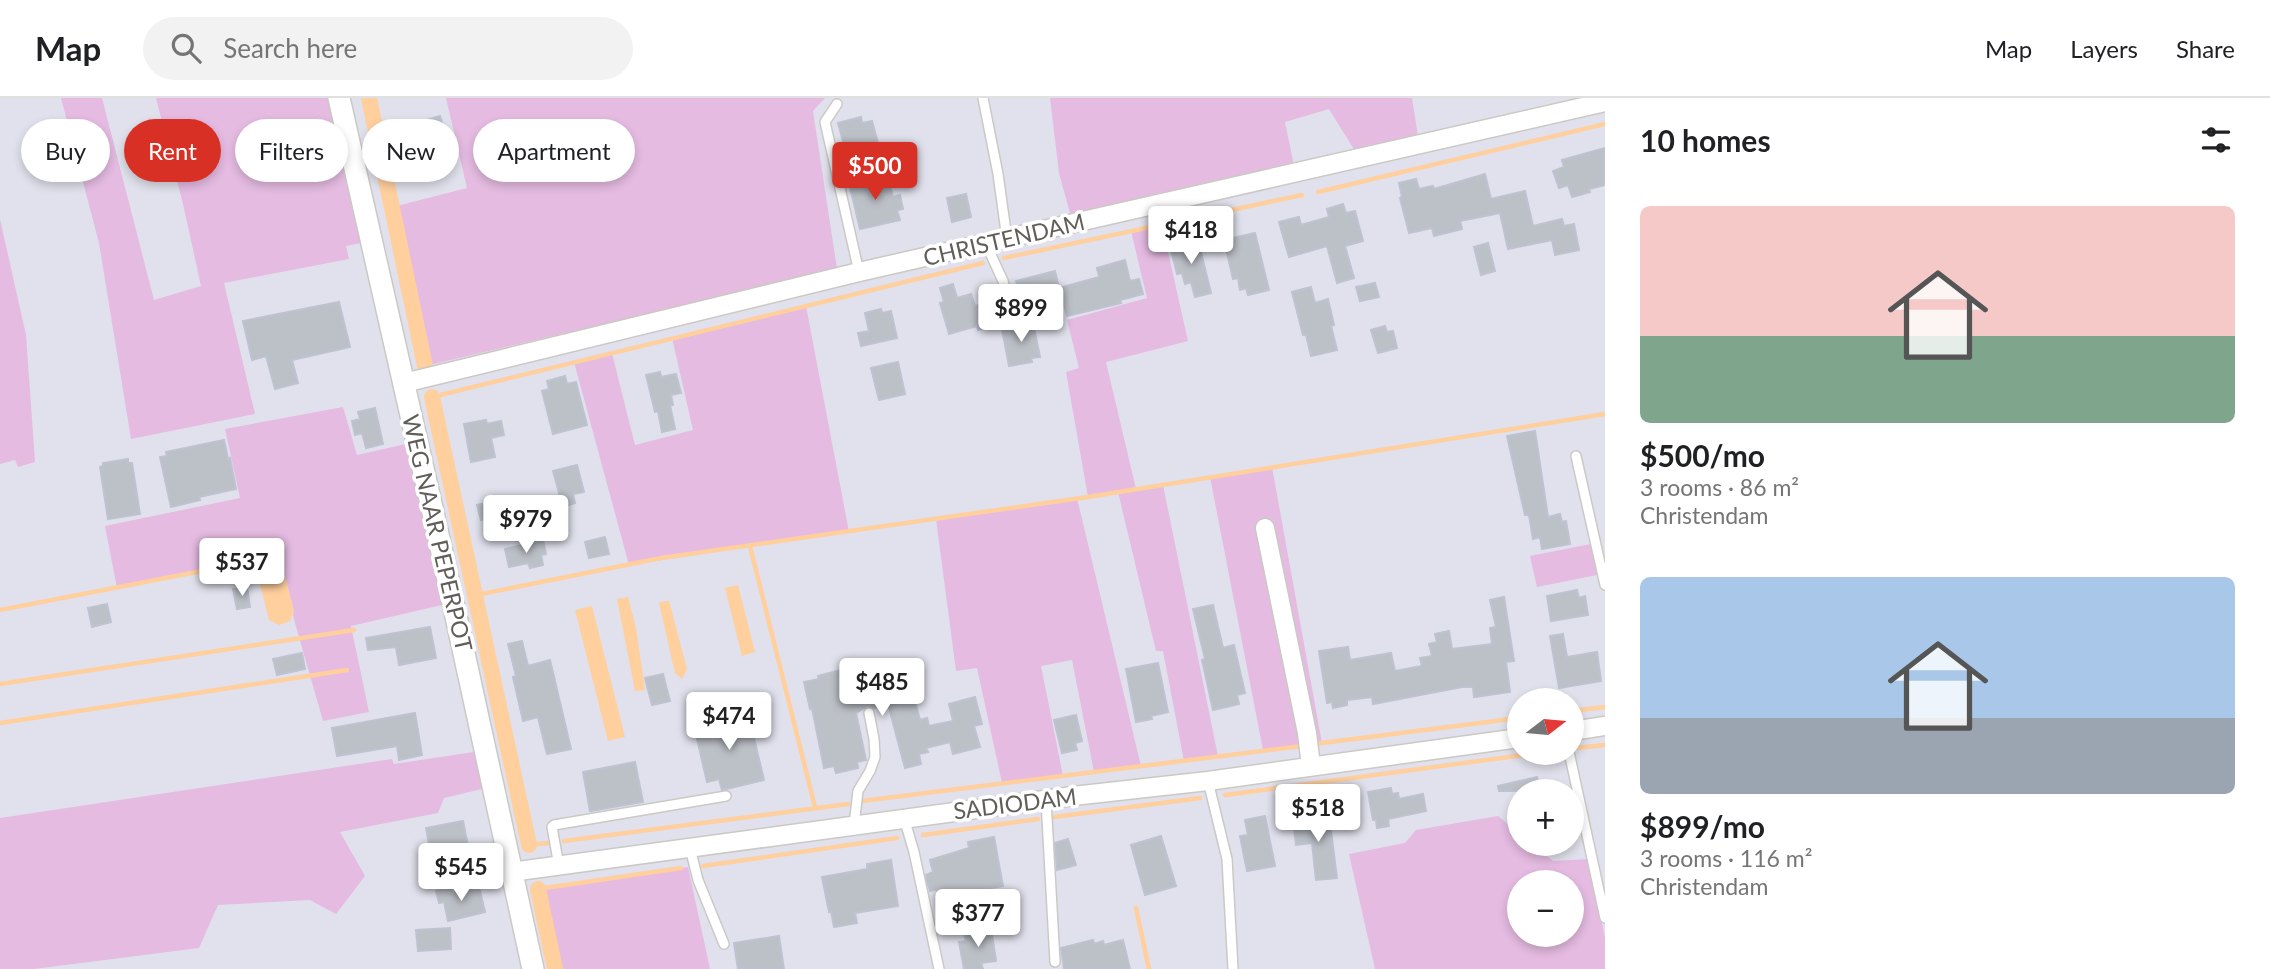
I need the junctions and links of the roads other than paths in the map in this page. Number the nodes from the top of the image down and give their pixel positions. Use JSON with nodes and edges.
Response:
{"nodes":[{"id":1,"x":339,"y":98,"type":"edge"},
{"id":2,"x":983,"y":98,"type":"edge"},
{"id":3,"x":1605,"y":102,"type":"edge"},
{"id":4,"x":837,"y":104,"type":"dead end"},
{"id":5,"x":1007,"y":239,"type":"junction"},
{"id":6,"x":986,"y":244,"type":"junction"},
{"id":7,"x":859,"y":272,"type":"junction"},
{"id":8,"x":1013,"y":318,"type":"dead end"},
{"id":9,"x":404,"y":383,"type":"junction"},
{"id":10,"x":1576,"y":456,"type":"dead end"},
{"id":11,"x":1265,"y":528,"type":"dead end"},
{"id":12,"x":1605,"y":585,"type":"edge"},
{"id":13,"x":869,"y":713,"type":"dead end"},
{"id":14,"x":1605,"y":726,"type":"edge"},
{"id":15,"x":1584,"y":729,"type":"edge"},
{"id":16,"x":1507,"y":740,"type":"edge"},
{"id":17,"x":1572,"y":765,"type":"edge"},
{"id":18,"x":1311,"y":766,"type":"junction"},
{"id":19,"x":1208,"y":781,"type":"junction"},
{"id":20,"x":726,"y":796,"type":"dead end"},
{"id":21,"x":1046,"y":800,"type":"junction"},
{"id":22,"x":904,"y":818,"type":"junction"},
{"id":23,"x":854,"y":825,"type":"junction"},
{"id":24,"x":690,"y":848,"type":"junction"},
{"id":25,"x":559,"y":866,"type":"junction"},
{"id":26,"x":511,"y":872,"type":"junction"},
{"id":27,"x":1605,"y":918,"type":"edge"},
{"id":28,"x":724,"y":944,"type":"dead end"},
{"id":29,"x":1055,"y":962,"type":"dead end"},
{"id":30,"x":533,"y":969,"type":"edge"},
{"id":31,"x":939,"y":969,"type":"edge"},
{"id":32,"x":1233,"y":969,"type":"edge"}],
"edges":[{"from":1,"to":9,"type":"street","name":"WEG NAAR PEPERPOT"},
{"from":2,"to":5,"type":"lane"},
{"from":3,"to":5,"type":"street","name":"CHRISTENDAM"},
{"from":4,"to":7,"type":"lane"},
{"from":5,"to":6,"type":"street","name":"CHRISTENDAM"},
{"from":6,"to":7,"type":"street","name":"CHRISTENDAM"},
{"from":6,"to":8,"type":"lane"},
{"from":7,"to":9,"type":"street","name":"CHRISTENDAM"},
{"from":9,"to":26,"type":"street","name":"WEG NAAR PEPERPOT"},
{"from":10,"to":12,"type":"lane"},
{"from":11,"to":18,"type":"street"},
{"from":13,"to":23,"type":"lane"},
{"from":14,"to":15,"type":"street"},
{"from":16,"to":18,"type":"street","name":"SADIODAM"},
{"from":17,"to":27,"type":"lane"},
{"from":18,"to":19,"type":"street","name":"SADIODAM"},
{"from":19,"to":21,"type":"street","name":"SADIODAM"},
{"from":19,"to":32,"type":"lane"},
{"from":20,"to":25,"type":"lane"},
{"from":21,"to":22,"type":"street","name":"SADIODAM"},
{"from":21,"to":29,"type":"lane"},
{"from":22,"to":23,"type":"street","name":"SADIODAM"},
{"from":22,"to":31,"type":"lane"},
{"from":23,"to":24,"type":"street","name":"SADIODAM"},
{"from":24,"to":25,"type":"street","name":"SADIODAM"},
{"from":24,"to":28,"type":"lane"},
{"from":25,"to":26,"type":"street","name":"SADIODAM"},
{"from":26,"to":30,"type":"street","name":"WEG NAAR PEPERPOT"}]}
